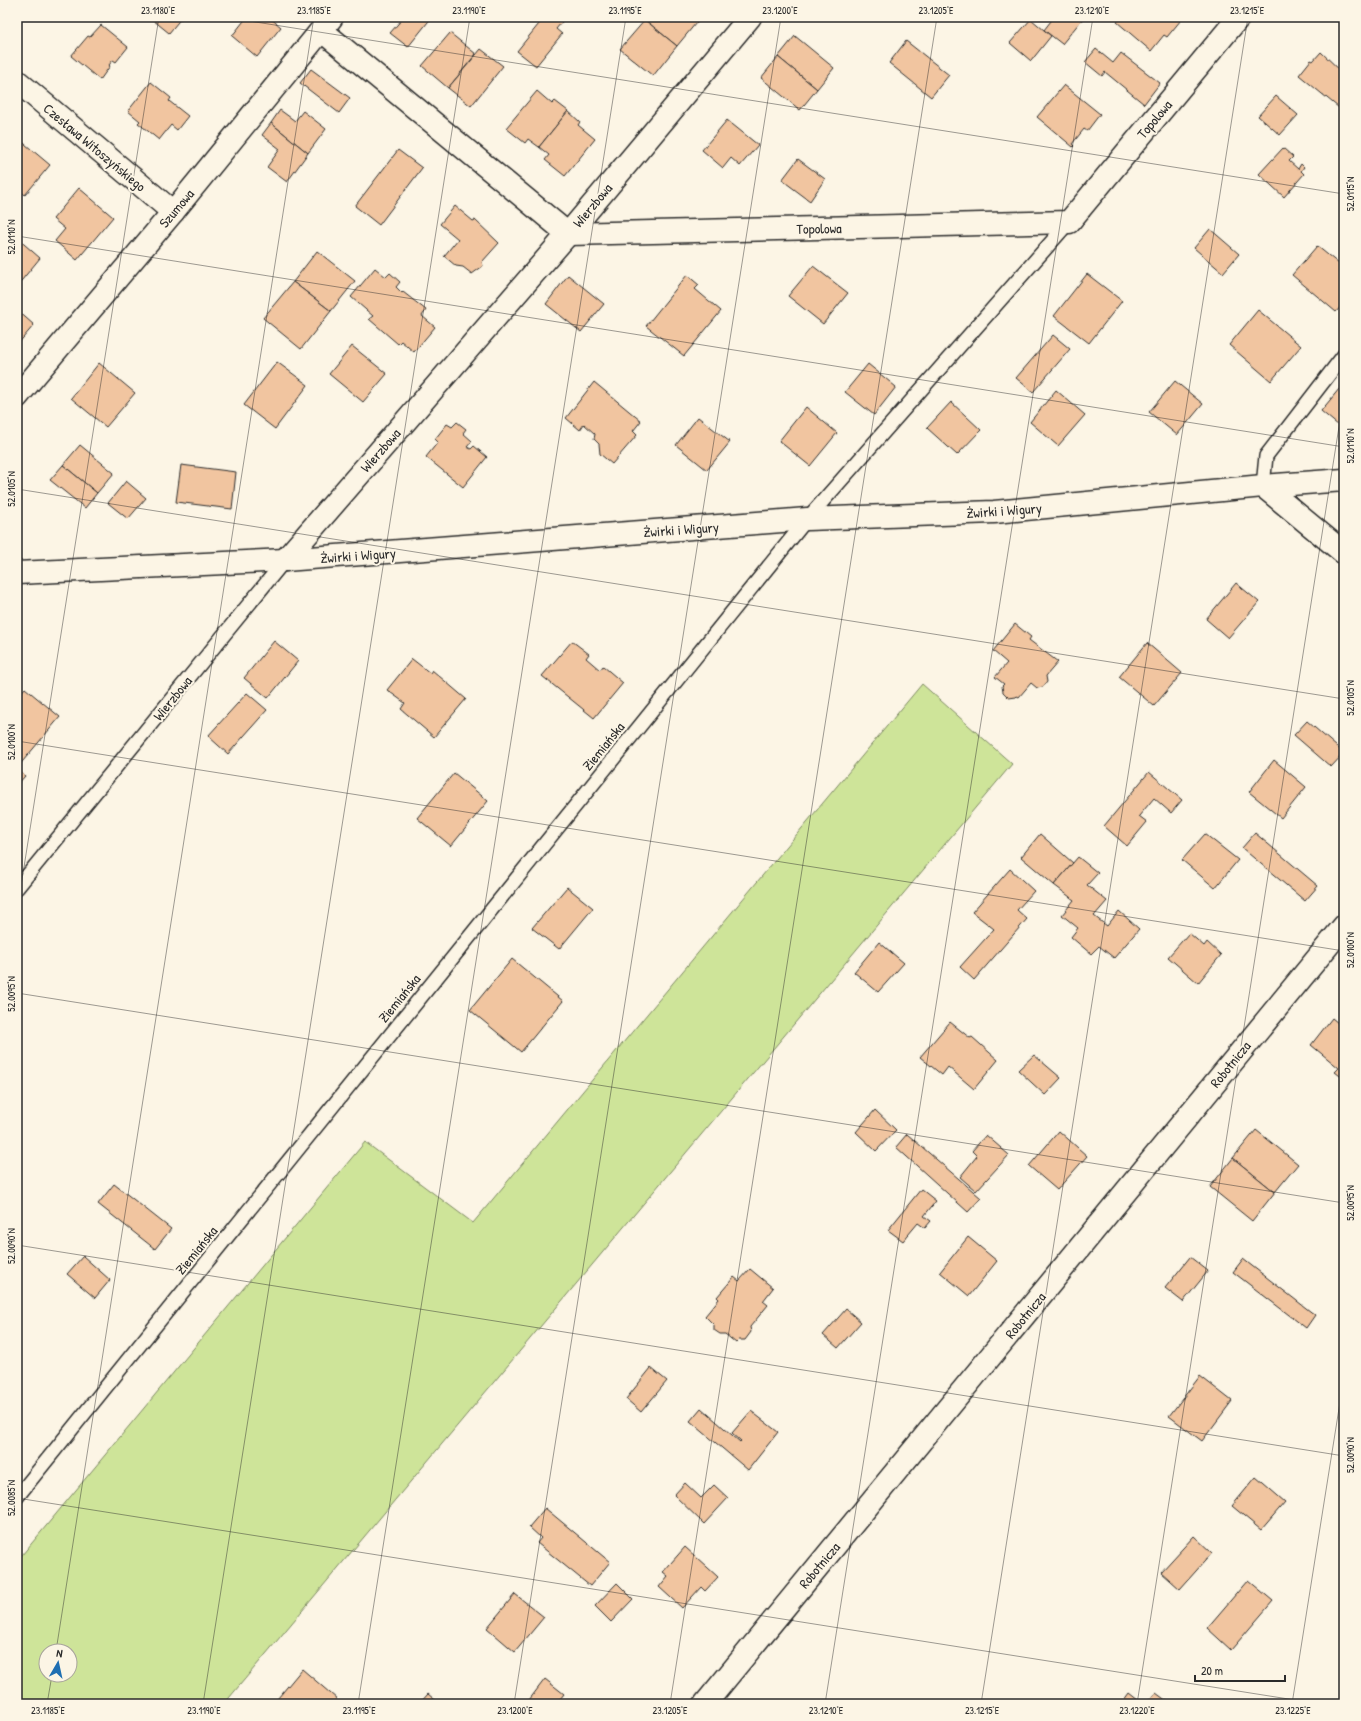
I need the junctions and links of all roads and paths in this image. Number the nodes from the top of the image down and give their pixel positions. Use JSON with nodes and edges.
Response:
{"nodes":[{"id":1,"x":750,"y":17,"type":"edge"},
{"id":2,"x":1239,"y":17,"type":"edge"},
{"id":3,"x":326,"y":24,"type":"edge"},
{"id":4,"x":17,"y":81,"type":"edge"},
{"id":5,"x":173,"y":212,"type":"junction"},
{"id":6,"x":1070,"y":222,"type":"junction"},
{"id":7,"x":568,"y":234,"type":"junction"},
{"id":8,"x":1344,"y":355,"type":"edge"},
{"id":9,"x":17,"y":397,"type":"edge"},
{"id":10,"x":1344,"y":480,"type":"edge"},
{"id":11,"x":1263,"y":486,"type":"junction"},
{"id":12,"x":807,"y":519,"type":"junction"},
{"id":13,"x":1344,"y":553,"type":"edge"},
{"id":14,"x":285,"y":560,"type":"junction"},
{"id":15,"x":17,"y":573,"type":"edge"},
{"id":16,"x":17,"y":888,"type":"edge"},
{"id":17,"x":1344,"y":926,"type":"edge"},
{"id":18,"x":17,"y":1497,"type":"edge"},
{"id":19,"x":705,"y":1704,"type":"edge"}],
"edges":[{"from":1,"to":7,"type":"street","name":"Wierzbowa"},
{"from":2,"to":6,"type":"street","name":"Topolowa"},
{"from":3,"to":5,"type":"street","name":"Szumowa"},
{"from":3,"to":7,"type":"street"},
{"from":4,"to":5,"type":"street","name":"Czesława Witoszyńskiego"},
{"from":5,"to":9,"type":"street","name":"Szumowa"},
{"from":6,"to":7,"type":"street","name":"Topolowa"},
{"from":6,"to":12,"type":"lane","name":"Topolowa"},
{"from":7,"to":14,"type":"street","name":"Wierzbowa"},
{"from":8,"to":11,"type":"lane"},
{"from":10,"to":11,"type":"street","name":"Żwirki i Wigury"},
{"from":11,"to":12,"type":"street","name":"Żwirki i Wigury"},
{"from":11,"to":13,"type":"street"},
{"from":12,"to":14,"type":"street","name":"Żwirki i Wigury"},
{"from":12,"to":18,"type":"lane","name":"Ziemiańska"},
{"from":14,"to":15,"type":"street","name":"Żwirki i Wigury"},
{"from":14,"to":16,"type":"lane","name":"Wierzbowa"},
{"from":17,"to":19,"type":"street","name":"Robotnicza"}]}
